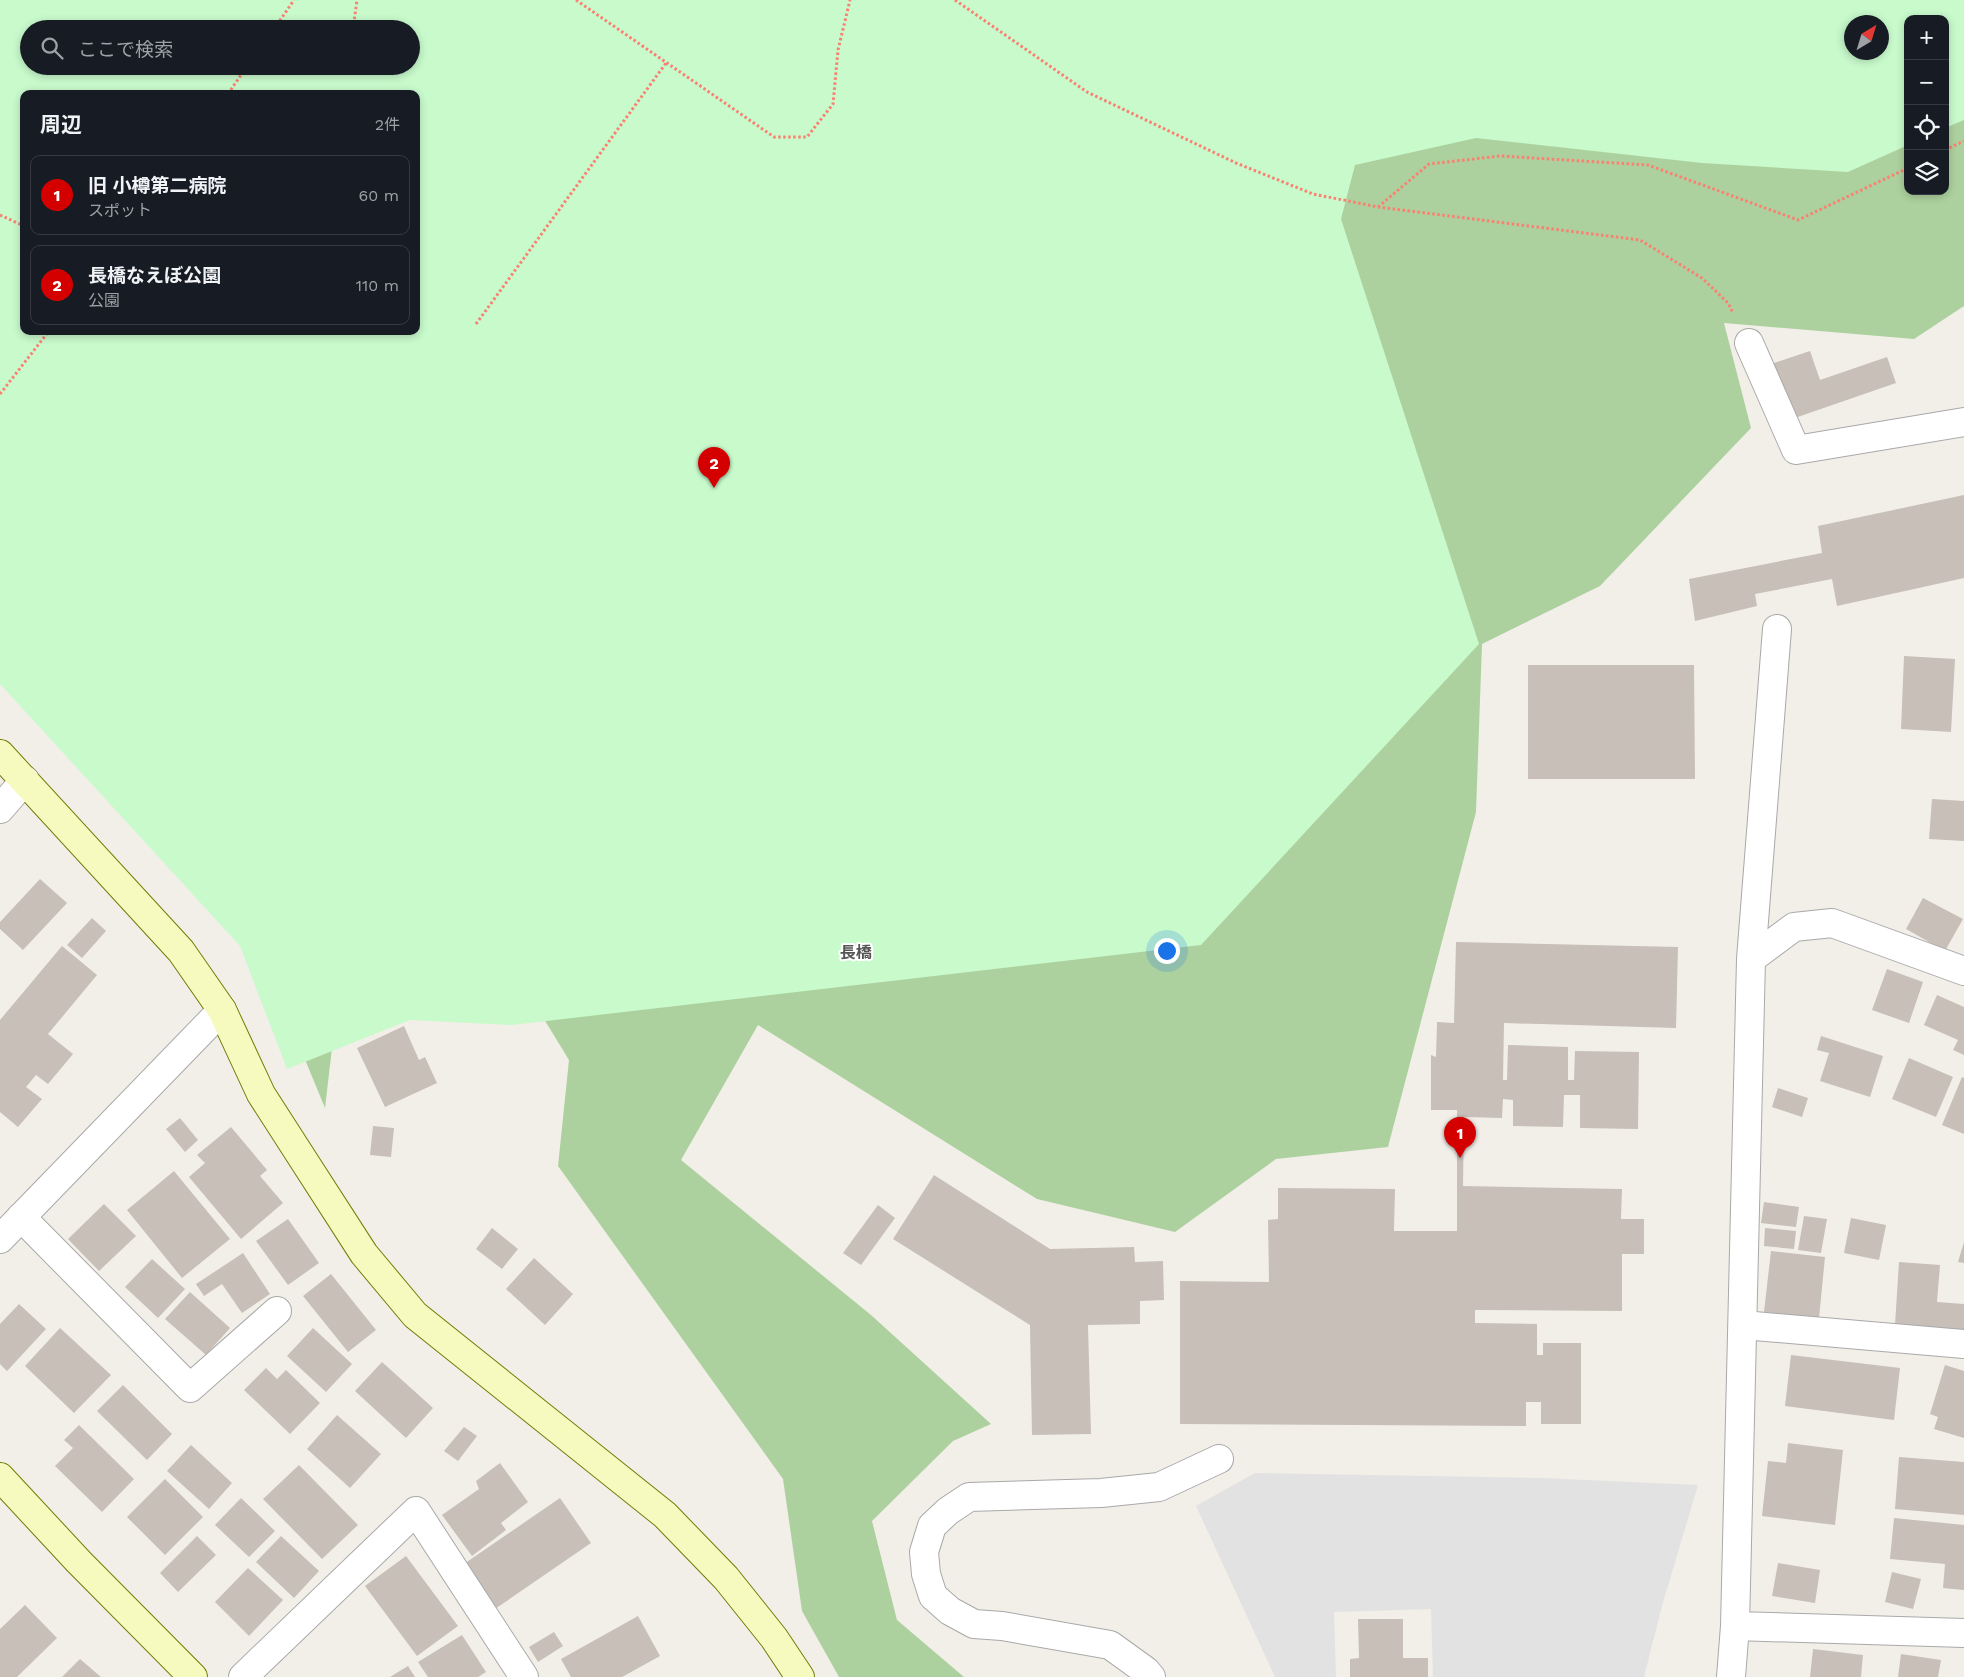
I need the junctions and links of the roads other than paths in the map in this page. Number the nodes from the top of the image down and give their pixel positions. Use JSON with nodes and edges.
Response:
{"nodes":[{"id":1,"x":1749,"y":343,"type":"road end"},
{"id":2,"x":1964,"y":422,"type":"edge"},
{"id":3,"x":1777,"y":629,"type":"dead end"},
{"id":4,"x":0,"y":754,"type":"edge"},
{"id":5,"x":25,"y":780,"type":"junction"},
{"id":6,"x":0,"y":808,"type":"edge"},
{"id":7,"x":1751,"y":959,"type":"junction"},
{"id":8,"x":1964,"y":971,"type":"edge"},
{"id":9,"x":222,"y":1010,"type":"junction"},
{"id":10,"x":21,"y":1217,"type":"junction"},
{"id":11,"x":0,"y":1239,"type":"edge"},
{"id":12,"x":277,"y":1311,"type":"dead end"},
{"id":13,"x":1743,"y":1325,"type":"junction"},
{"id":14,"x":1964,"y":1344,"type":"edge"},
{"id":15,"x":1219,"y":1459,"type":"dead end"},
{"id":16,"x":0,"y":1477,"type":"edge"},
{"id":17,"x":1735,"y":1626,"type":"junction"},
{"id":18,"x":1964,"y":1633,"type":"edge"},
{"id":19,"x":193,"y":1677,"type":"edge"},
{"id":20,"x":242,"y":1677,"type":"edge"},
{"id":21,"x":524,"y":1677,"type":"edge"},
{"id":22,"x":800,"y":1677,"type":"edge"},
{"id":23,"x":1151,"y":1677,"type":"edge"},
{"id":24,"x":1731,"y":1677,"type":"edge"}],
"edges":[{"from":1,"to":2,"type":"street"},
{"from":3,"to":7,"type":"street"},
{"from":4,"to":5,"type":"street"},
{"from":5,"to":6,"type":"street"},
{"from":5,"to":9,"type":"street"},
{"from":7,"to":8,"type":"street"},
{"from":7,"to":13,"type":"street"},
{"from":9,"to":10,"type":"street"},
{"from":9,"to":22,"type":"street"},
{"from":10,"to":11,"type":"street"},
{"from":10,"to":12,"type":"street"},
{"from":13,"to":14,"type":"street"},
{"from":13,"to":17,"type":"street"},
{"from":15,"to":23,"type":"street"},
{"from":16,"to":19,"type":"street"},
{"from":17,"to":18,"type":"street"},
{"from":17,"to":24,"type":"street"},
{"from":20,"to":21,"type":"street"}]}
